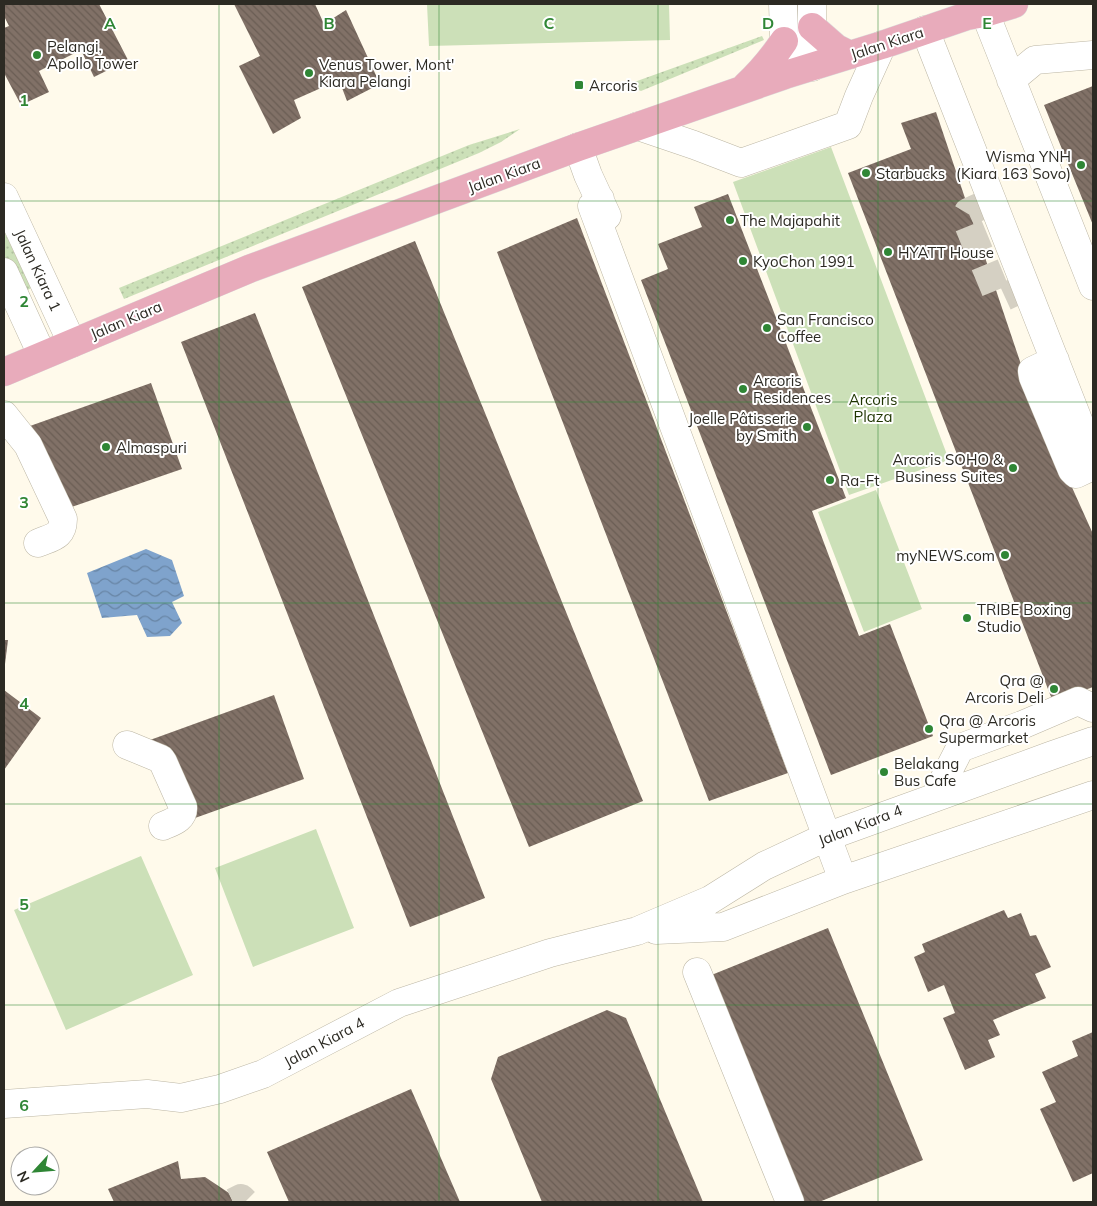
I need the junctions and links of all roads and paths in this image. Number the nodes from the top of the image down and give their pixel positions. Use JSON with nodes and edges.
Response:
{"nodes":[{"id":1,"x":783,"y":4,"type":"edge"},
{"id":2,"x":1014,"y":4,"type":"edge"},
{"id":3,"x":985,"y":13,"type":"junction"},
{"id":4,"x":812,"y":15,"type":"edge"},
{"id":5,"x":925,"y":30,"type":"junction"},
{"id":6,"x":784,"y":41,"type":"junction"},
{"id":7,"x":882,"y":45,"type":"junction"},
{"id":8,"x":850,"y":55,"type":"junction"},
{"id":9,"x":1093,"y":55,"type":"edge"},
{"id":10,"x":812,"y":67,"type":"junction"},
{"id":11,"x":785,"y":75,"type":"junction"},
{"id":12,"x":1011,"y":80,"type":"junction"},
{"id":13,"x":741,"y":90,"type":"junction"},
{"id":14,"x":638,"y":126,"type":"junction"},
{"id":15,"x":578,"y":147,"type":"junction"},
{"id":16,"x":4,"y":197,"type":"edge"},
{"id":17,"x":600,"y":199,"type":"junction"},
{"id":18,"x":4,"y":272,"type":"edge"},
{"id":19,"x":1093,"y":286,"type":"edge"},
{"id":20,"x":72,"y":343,"type":"junction"},
{"id":21,"x":42,"y":355,"type":"junction"},
{"id":22,"x":1055,"y":360,"type":"junction"},
{"id":23,"x":4,"y":372,"type":"edge"},
{"id":24,"x":685,"y":413,"type":"dead end"},
{"id":25,"x":4,"y":415,"type":"edge"},
{"id":26,"x":1093,"y":458,"type":"edge"},
{"id":27,"x":1093,"y":466,"type":"edge"},
{"id":28,"x":38,"y":543,"type":"dead end"},
{"id":29,"x":1093,"y":708,"type":"edge"},
{"id":30,"x":1093,"y":741,"type":"edge"},
{"id":31,"x":127,"y":745,"type":"dead end"},
{"id":32,"x":1093,"y":795,"type":"edge"},
{"id":33,"x":935,"y":797,"type":"junction"},
{"id":34,"x":163,"y":826,"type":"dead end"},
{"id":35,"x":826,"y":836,"type":"junction"},
{"id":36,"x":842,"y":880,"type":"junction"},
{"id":37,"x":637,"y":931,"type":"junction"},
{"id":38,"x":697,"y":972,"type":"dead end"},
{"id":39,"x":4,"y":1104,"type":"edge"},
{"id":40,"x":790,"y":1202,"type":"edge"}],
"edges":[{"from":1,"to":6,"type":"street"},
{"from":2,"to":3,"type":"main road","name":"Jalan Kiara"},
{"from":3,"to":5,"type":"main road","name":"Jalan Kiara"},
{"from":3,"to":12,"type":"street"},
{"from":4,"to":8,"type":"main road"},
{"from":4,"to":10,"type":"street"},
{"from":5,"to":7,"type":"main road","name":"Jalan Kiara"},
{"from":5,"to":22,"type":"street"},
{"from":6,"to":11,"type":"street"},
{"from":6,"to":13,"type":"main road"},
{"from":7,"to":8,"type":"main road","name":"Jalan Kiara"},
{"from":7,"to":14,"type":"street"},
{"from":8,"to":10,"type":"main road","name":"Jalan Kiara"},
{"from":9,"to":12,"type":"street"},
{"from":10,"to":11,"type":"main road","name":"Jalan Kiara"},
{"from":11,"to":13,"type":"main road","name":"Jalan Kiara"},
{"from":12,"to":19,"type":"street"},
{"from":13,"to":14,"type":"main road","name":"Jalan Kiara"},
{"from":14,"to":15,"type":"main road","name":"Jalan Kiara"},
{"from":15,"to":17,"type":"street"},
{"from":15,"to":20,"type":"main road","name":"Jalan Kiara"},
{"from":16,"to":20,"type":"street","name":"Jalan Kiara 1"},
{"from":17,"to":24,"type":"street"},
{"from":17,"to":35,"type":"street"},
{"from":18,"to":21,"type":"street","name":"Jalan Kiara 1"},
{"from":20,"to":21,"type":"main road","name":"Jalan Kiara"},
{"from":21,"to":23,"type":"main road","name":"Jalan Kiara"},
{"from":22,"to":26,"type":"street"},
{"from":22,"to":27,"type":"street"},
{"from":25,"to":28,"type":"street"},
{"from":29,"to":33,"type":"street"},
{"from":30,"to":33,"type":"street","name":"Jalan Kiara 4"},
{"from":31,"to":34,"type":"street"},
{"from":32,"to":36,"type":"street","name":"Jalan Kiara 4"},
{"from":33,"to":35,"type":"street","name":"Jalan Kiara 4"},
{"from":35,"to":36,"type":"street"},
{"from":35,"to":37,"type":"street","name":"Jalan Kiara 4"},
{"from":36,"to":37,"type":"street","name":"Jalan Kiara 4"},
{"from":37,"to":39,"type":"street","name":"Jalan Kiara 4"},
{"from":38,"to":40,"type":"street"}]}
